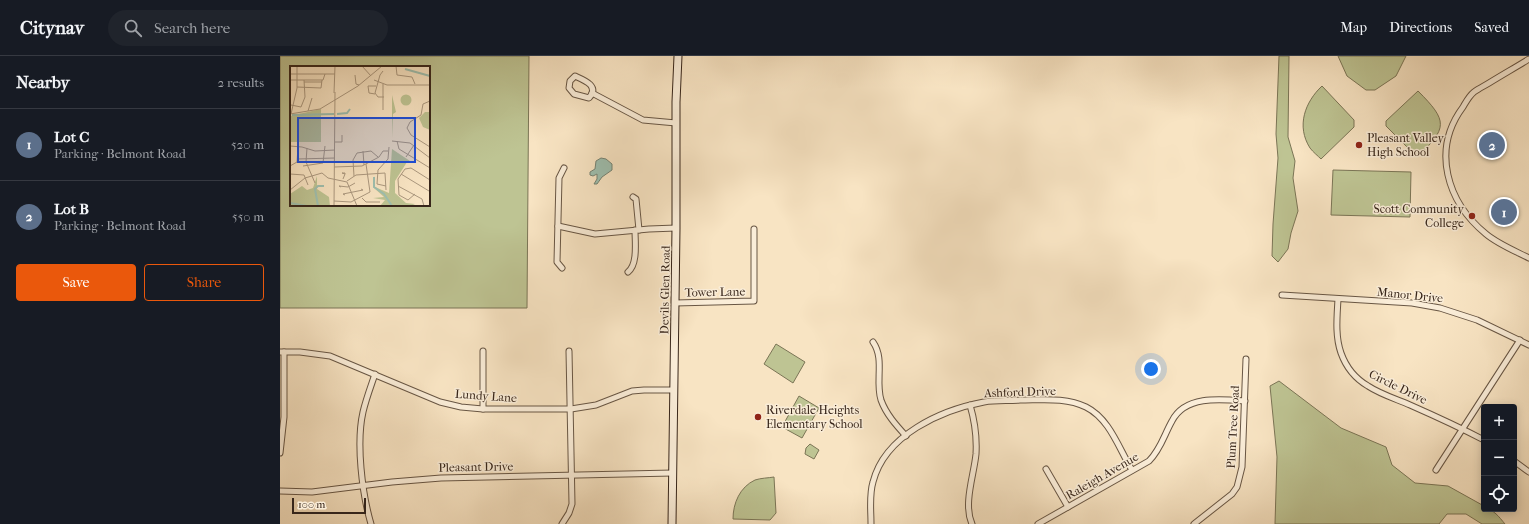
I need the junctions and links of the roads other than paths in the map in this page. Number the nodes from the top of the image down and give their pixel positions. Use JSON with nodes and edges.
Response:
{"nodes":[{"id":1,"x":678,"y":56,"type":"edge"},
{"id":2,"x":1529,"y":59,"type":"edge"},
{"id":3,"x":592,"y":93,"type":"junction"},
{"id":4,"x":676,"y":123,"type":"junction"},
{"id":5,"x":564,"y":168,"type":"dead end"},
{"id":6,"x":633,"y":197,"type":"dead end"},
{"id":7,"x":558,"y":226,"type":"junction"},
{"id":8,"x":676,"y":228,"type":"junction"},
{"id":9,"x":754,"y":229,"type":"dead end"},
{"id":10,"x":637,"y":230,"type":"junction"},
{"id":11,"x":1529,"y":258,"type":"edge"},
{"id":12,"x":562,"y":268,"type":"dead end"},
{"id":13,"x":628,"y":272,"type":"dead end"},
{"id":14,"x":1282,"y":295,"type":"dead end"},
{"id":15,"x":1338,"y":299,"type":"junction"},
{"id":16,"x":675,"y":303,"type":"junction"},
{"id":17,"x":1520,"y":340,"type":"junction"},
{"id":18,"x":873,"y":342,"type":"dead end"},
{"id":19,"x":1529,"y":345,"type":"edge"},
{"id":20,"x":569,"y":351,"type":"dead end"},
{"id":21,"x":282,"y":352,"type":"edge"},
{"id":22,"x":483,"y":352,"type":"dead end"},
{"id":23,"x":1246,"y":359,"type":"dead end"},
{"id":24,"x":375,"y":374,"type":"junction"},
{"id":25,"x":674,"y":390,"type":"junction"},
{"id":26,"x":1244,"y":401,"type":"junction"},
{"id":27,"x":970,"y":405,"type":"junction"},
{"id":28,"x":483,"y":409,"type":"junction"},
{"id":29,"x":571,"y":409,"type":"junction"},
{"id":30,"x":1464,"y":429,"type":"junction"},
{"id":31,"x":906,"y":436,"type":"junction"},
{"id":32,"x":1481,"y":438,"type":"edge"},
{"id":33,"x":280,"y":453,"type":"edge"},
{"id":34,"x":1517,"y":463,"type":"edge"},
{"id":35,"x":1046,"y":469,"type":"dead end"},
{"id":36,"x":1132,"y":470,"type":"junction"},
{"id":37,"x":1436,"y":470,"type":"dead end"},
{"id":38,"x":1529,"y":472,"type":"edge"},
{"id":39,"x":673,"y":473,"type":"junction"},
{"id":40,"x":572,"y":475,"type":"junction"},
{"id":41,"x":364,"y":485,"type":"junction"},
{"id":42,"x":280,"y":491,"type":"edge"},
{"id":43,"x":1068,"y":507,"type":"junction"},
{"id":44,"x":1196,"y":523,"type":"edge"},
{"id":45,"x":372,"y":524,"type":"edge"},
{"id":46,"x":562,"y":524,"type":"edge"},
{"id":47,"x":672,"y":524,"type":"edge"},
{"id":48,"x":871,"y":524,"type":"edge"},
{"id":49,"x":972,"y":524,"type":"edge"},
{"id":50,"x":1038,"y":524,"type":"edge"}],
"edges":[{"from":1,"to":4,"type":"main road","name":"Devils Glen Road"},
{"from":2,"to":11,"type":"street"},
{"from":3,"to":3,"type":"street"},
{"from":3,"to":4,"type":"street"},
{"from":4,"to":8,"type":"main road","name":"Devils Glen Road"},
{"from":5,"to":7,"type":"street"},
{"from":6,"to":10,"type":"street"},
{"from":7,"to":10,"type":"street"},
{"from":7,"to":12,"type":"street"},
{"from":8,"to":10,"type":"street"},
{"from":8,"to":16,"type":"main road","name":"Devils Glen Road"},
{"from":9,"to":16,"type":"street","name":"Tower Lane"},
{"from":10,"to":13,"type":"street"},
{"from":14,"to":15,"type":"street","name":"Manor Drive"},
{"from":15,"to":17,"type":"street","name":"Manor Drive"},
{"from":15,"to":30,"type":"street","name":"Circle Drive"},
{"from":16,"to":25,"type":"main road","name":"Devils Glen Road"},
{"from":17,"to":19,"type":"street","name":"Manor Drive"},
{"from":17,"to":30,"type":"street"},
{"from":18,"to":31,"type":"street"},
{"from":20,"to":29,"type":"street"},
{"from":21,"to":24,"type":"street","name":"Lundy Lane"},
{"from":21,"to":33,"type":"street"},
{"from":22,"to":28,"type":"street"},
{"from":23,"to":26,"type":"street","name":"Plum Tree Road"},
{"from":24,"to":28,"type":"street","name":"Lundy Lane"},
{"from":24,"to":41,"type":"street"},
{"from":25,"to":29,"type":"street","name":"Lundy Lane"},
{"from":25,"to":39,"type":"main road","name":"Devils Glen Road"},
{"from":26,"to":36,"type":"street","name":"Raleigh Avenue"},
{"from":26,"to":44,"type":"street","name":"Plum Tree Road"},
{"from":27,"to":31,"type":"street","name":"Ashford Drive"},
{"from":27,"to":36,"type":"street","name":"Ashford Drive"},
{"from":27,"to":49,"type":"street"},
{"from":28,"to":29,"type":"street","name":"Lundy Lane"},
{"from":29,"to":40,"type":"street"},
{"from":30,"to":32,"type":"street","name":"Circle Drive"},
{"from":30,"to":37,"type":"street"},
{"from":31,"to":48,"type":"street","name":"Ashford Drive"},
{"from":34,"to":38,"type":"street"},
{"from":35,"to":43,"type":"street"},
{"from":36,"to":43,"type":"street","name":"Raleigh Avenue"},
{"from":39,"to":40,"type":"street","name":"Pleasant Drive"},
{"from":39,"to":47,"type":"main road","name":"Devils Glen Road"},
{"from":40,"to":41,"type":"street","name":"Pleasant Drive"},
{"from":40,"to":46,"type":"street"},
{"from":41,"to":42,"type":"street","name":"Pleasant Drive"},
{"from":41,"to":45,"type":"street"},
{"from":43,"to":50,"type":"street","name":"Raleigh Avenue"}]}
